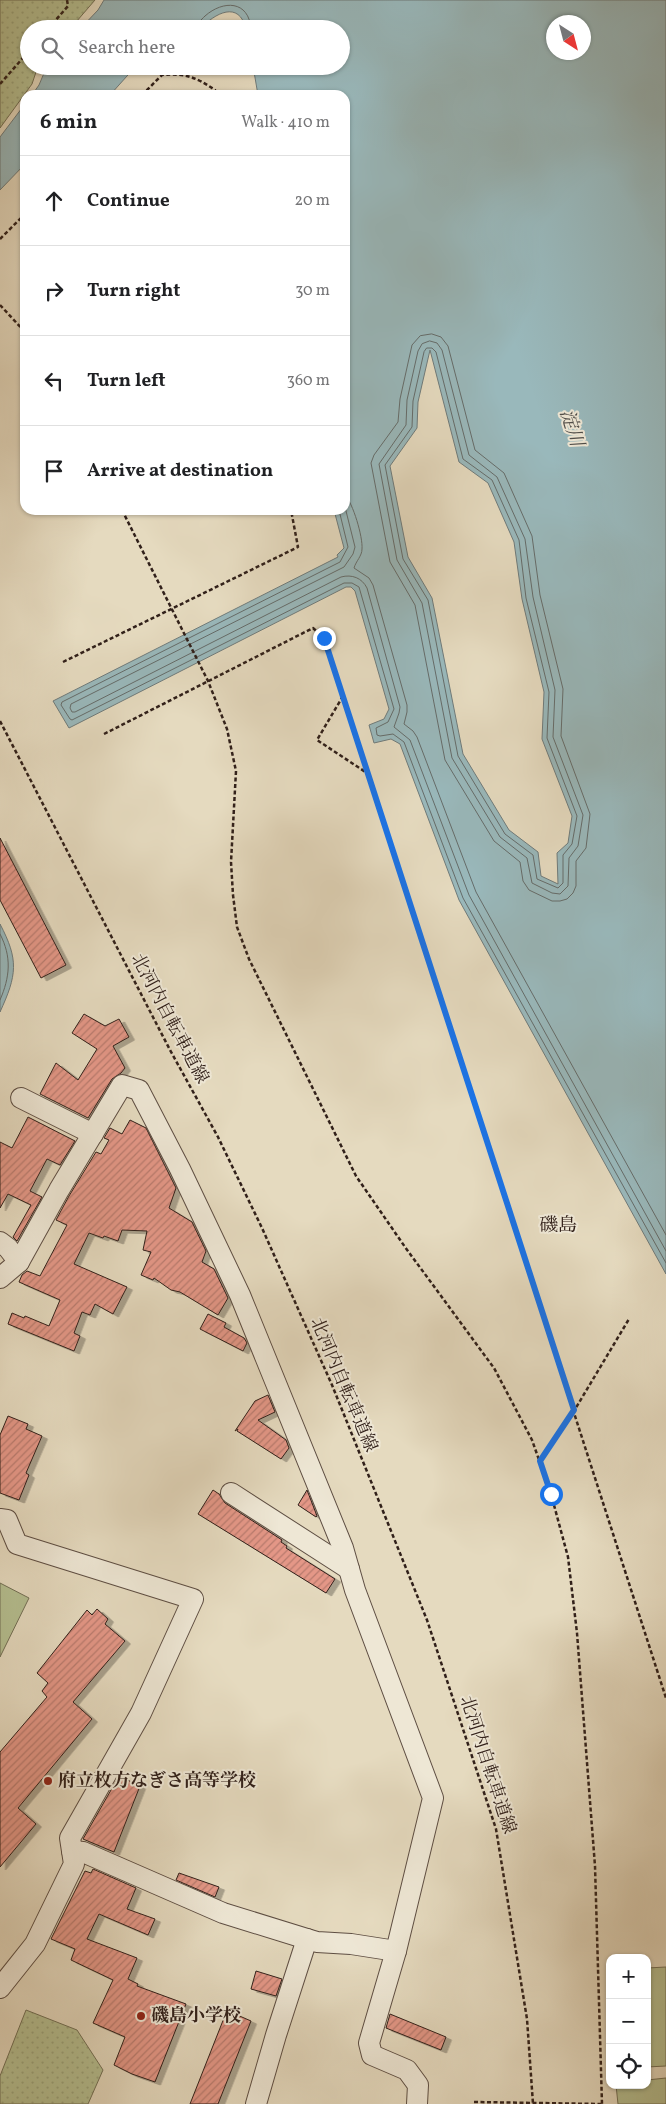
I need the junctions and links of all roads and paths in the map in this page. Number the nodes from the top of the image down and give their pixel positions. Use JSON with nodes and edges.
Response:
{"nodes":[{"id":1,"x":67,"y":0,"type":"edge"},
{"id":2,"x":56,"y":20,"type":"edge"},
{"id":3,"x":20,"y":61,"type":"edge"},
{"id":4,"x":161,"y":75,"type":"edge"},
{"id":5,"x":184,"y":75,"type":"edge"},
{"id":6,"x":0,"y":84,"type":"edge"},
{"id":7,"x":147,"y":90,"type":"edge"},
{"id":8,"x":215,"y":90,"type":"edge"},
{"id":9,"x":20,"y":219,"type":"edge"},
{"id":10,"x":0,"y":239,"type":"edge"},
{"id":11,"x":0,"y":305,"type":"edge"},
{"id":12,"x":20,"y":327,"type":"edge"},
{"id":13,"x":125,"y":515,"type":"edge"},
{"id":14,"x":292,"y":515,"type":"edge"},
{"id":15,"x":172,"y":609,"type":"junction"},
{"id":16,"x":63,"y":662,"type":"dead end"},
{"id":17,"x":208,"y":681,"type":"junction"},
{"id":18,"x":343,"y":696,"type":"junction"},
{"id":19,"x":0,"y":722,"type":"edge"},
{"id":20,"x":104,"y":734,"type":"dead end"},
{"id":21,"x":368,"y":773,"type":"junction"},
{"id":22,"x":21,"y":1098,"type":"dead end"},
{"id":23,"x":93,"y":1134,"type":"junction"},
{"id":24,"x":0,"y":1242,"type":"edge"},
{"id":25,"x":20,"y":1262,"type":"junction"},
{"id":26,"x":0,"y":1278,"type":"edge"},
{"id":27,"x":629,"y":1319,"type":"dead end"},
{"id":28,"x":574,"y":1410,"type":"junction"},
{"id":29,"x":540,"y":1461,"type":"junction"},
{"id":30,"x":231,"y":1493,"type":"dead end"},
{"id":31,"x":0,"y":1519,"type":"edge"},
{"id":32,"x":349,"y":1569,"type":"junction"},
{"id":33,"x":666,"y":1698,"type":"edge"},
{"id":34,"x":72,"y":1851,"type":"junction"},
{"id":35,"x":307,"y":1939,"type":"junction"},
{"id":36,"x":396,"y":1951,"type":"junction"},
{"id":37,"x":0,"y":1988,"type":"edge"},
{"id":38,"x":474,"y":2102,"type":"dead end"},
{"id":39,"x":256,"y":2104,"type":"edge"},
{"id":40,"x":417,"y":2104,"type":"edge"},
{"id":41,"x":532,"y":2104,"type":"edge"},
{"id":42,"x":602,"y":2104,"type":"edge"}],
"edges":[{"from":1,"to":2,"type":"path"},
{"from":3,"to":6,"type":"path"},
{"from":4,"to":7,"type":"path"},
{"from":5,"to":8,"type":"path"},
{"from":9,"to":10,"type":"path"},
{"from":11,"to":12,"type":"path"},
{"from":13,"to":15,"type":"path"},
{"from":14,"to":15,"type":"path"},
{"from":15,"to":16,"type":"path"},
{"from":15,"to":17,"type":"path"},
{"from":17,"to":18,"type":"path"},
{"from":17,"to":20,"type":"path"},
{"from":17,"to":29,"type":"path"},
{"from":18,"to":21,"type":"path"},
{"from":18,"to":21,"type":"path"},
{"from":19,"to":41,"type":"path","name":"北河内自転車道線"},
{"from":21,"to":28,"type":"path"},
{"from":22,"to":23,"type":"street"},
{"from":23,"to":25,"type":"street"},
{"from":23,"to":32,"type":"street"},
{"from":24,"to":25,"type":"street"},
{"from":25,"to":26,"type":"street"},
{"from":27,"to":28,"type":"path"},
{"from":28,"to":29,"type":"path"},
{"from":28,"to":33,"type":"path"},
{"from":29,"to":42,"type":"path"},
{"from":30,"to":32,"type":"street"},
{"from":31,"to":34,"type":"street"},
{"from":32,"to":36,"type":"street"},
{"from":34,"to":35,"type":"street"},
{"from":34,"to":37,"type":"street"},
{"from":35,"to":36,"type":"street"},
{"from":35,"to":39,"type":"street"},
{"from":36,"to":40,"type":"street"},
{"from":38,"to":41,"type":"path"},
{"from":41,"to":42,"type":"path"}]}
